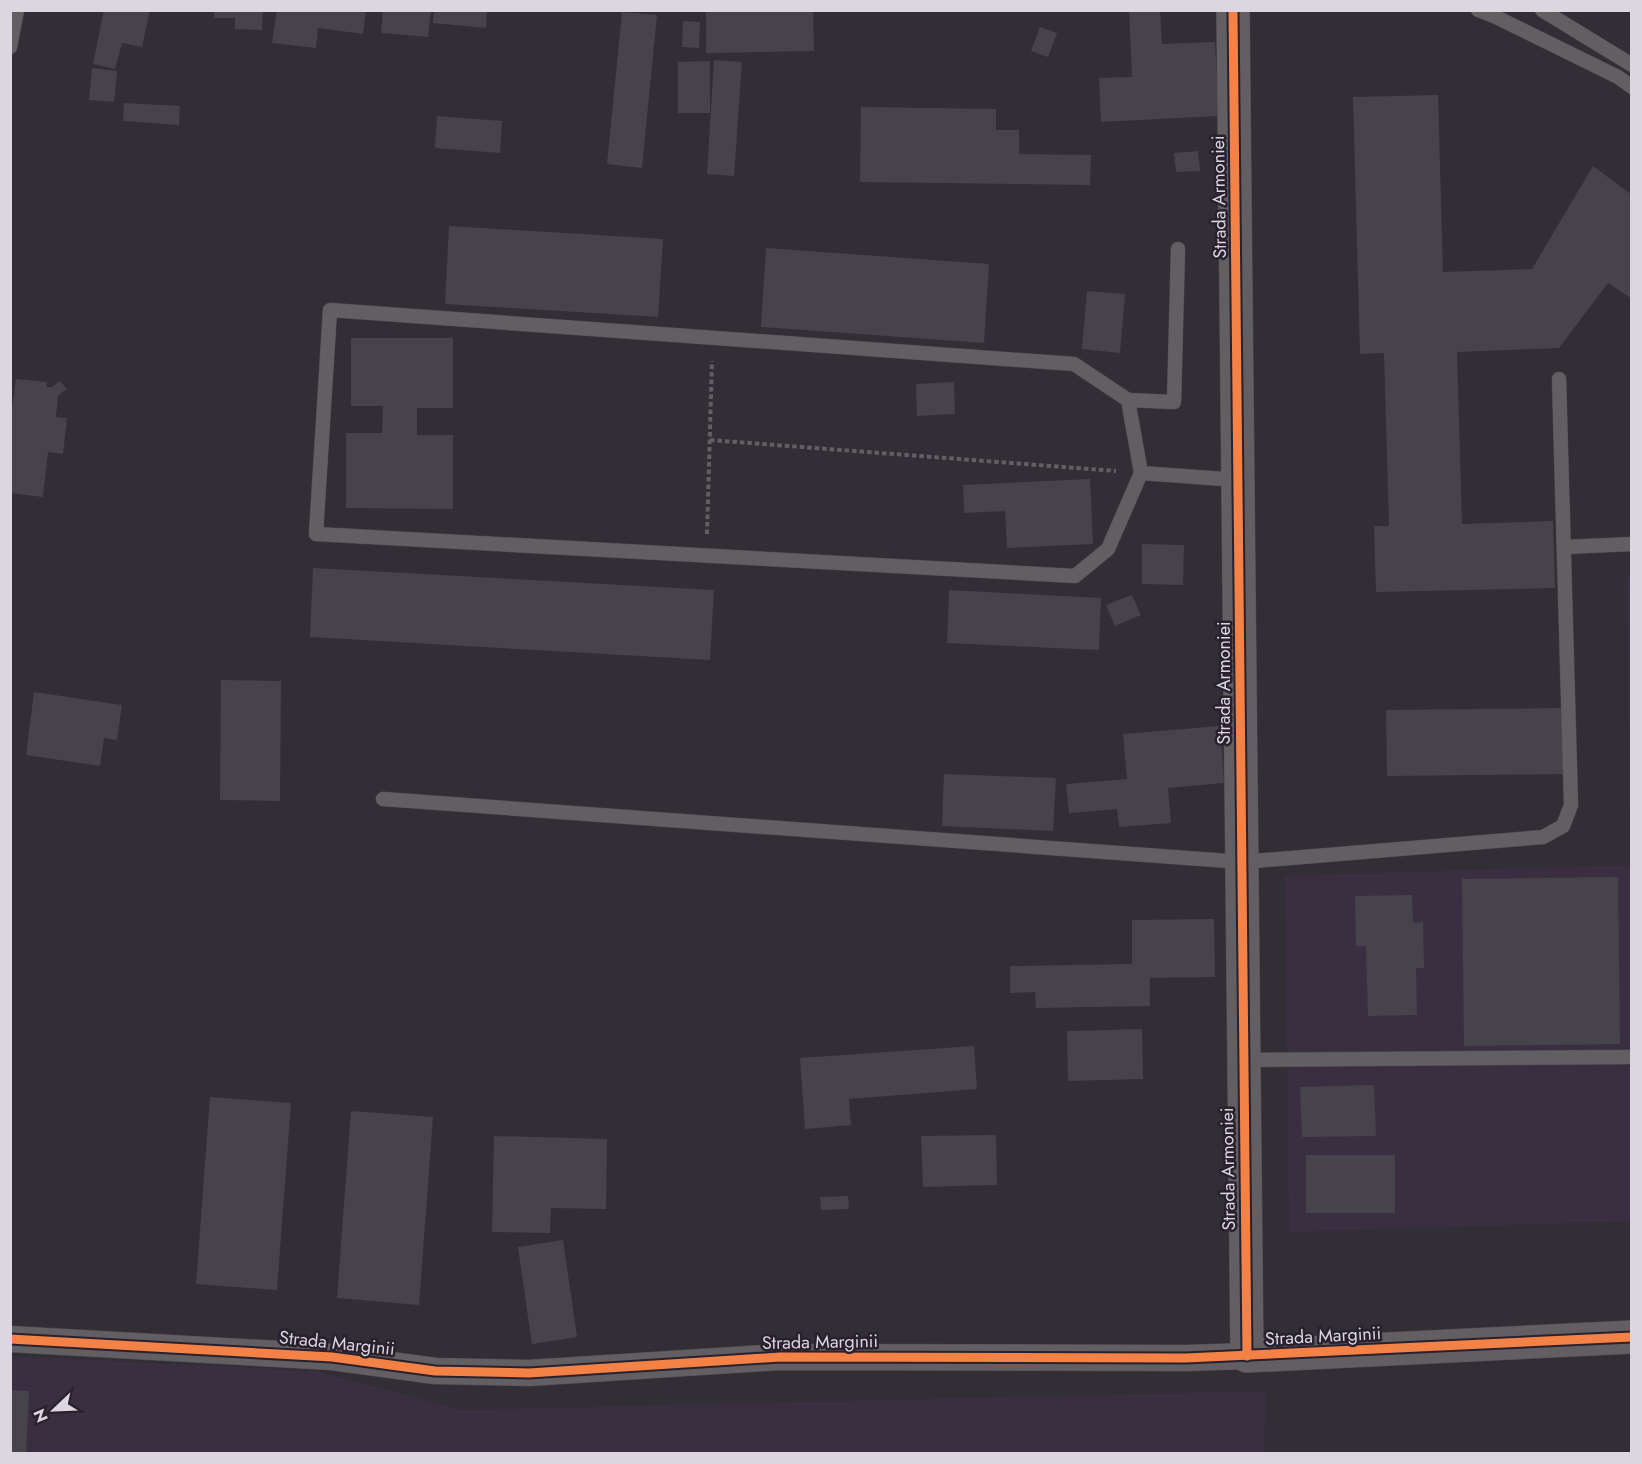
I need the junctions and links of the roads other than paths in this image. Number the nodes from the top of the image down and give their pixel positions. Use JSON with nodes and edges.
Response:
{"nodes":[{"id":1,"x":17,"y":10,"type":"edge"},
{"id":2,"x":1233,"y":10,"type":"edge"},
{"id":3,"x":1478,"y":10,"type":"edge"},
{"id":4,"x":1542,"y":10,"type":"edge"},
{"id":5,"x":10,"y":47,"type":"edge"},
{"id":6,"x":1632,"y":65,"type":"edge"},
{"id":7,"x":1632,"y":87,"type":"edge"},
{"id":8,"x":1178,"y":249,"type":"dead end"},
{"id":9,"x":1559,"y":379,"type":"dead end"},
{"id":10,"x":1128,"y":400,"type":"junction"},
{"id":11,"x":1140,"y":473,"type":"junction"},
{"id":12,"x":1238,"y":480,"type":"junction"},
{"id":13,"x":1632,"y":544,"type":"edge"},
{"id":14,"x":1564,"y":547,"type":"junction"},
{"id":15,"x":383,"y":799,"type":"dead end"},
{"id":16,"x":1242,"y":862,"type":"junction"},
{"id":17,"x":1632,"y":1057,"type":"edge"},
{"id":18,"x":1243,"y":1060,"type":"junction"},
{"id":19,"x":1632,"y":1337,"type":"edge"},
{"id":20,"x":10,"y":1339,"type":"edge"},
{"id":21,"x":1248,"y":1356,"type":"junction"}],
"edges":[{"from":1,"to":5,"type":"lane"},
{"from":2,"to":12,"type":"street","name":"Strada Armoniei"},
{"from":3,"to":7,"type":"lane"},
{"from":4,"to":6,"type":"lane"},
{"from":8,"to":10,"type":"lane"},
{"from":9,"to":14,"type":"lane"},
{"from":10,"to":11,"type":"lane"},
{"from":10,"to":11,"type":"lane"},
{"from":11,"to":12,"type":"lane"},
{"from":12,"to":16,"type":"street","name":"Strada Armoniei"},
{"from":13,"to":14,"type":"lane"},
{"from":14,"to":16,"type":"lane"},
{"from":15,"to":16,"type":"lane"},
{"from":16,"to":18,"type":"street","name":"Strada Armoniei"},
{"from":17,"to":18,"type":"lane"},
{"from":18,"to":21,"type":"street","name":"Strada Armoniei"},
{"from":19,"to":21,"type":"street","name":"Strada Marginii"},
{"from":20,"to":21,"type":"street","name":"Strada Marginii"}]}
